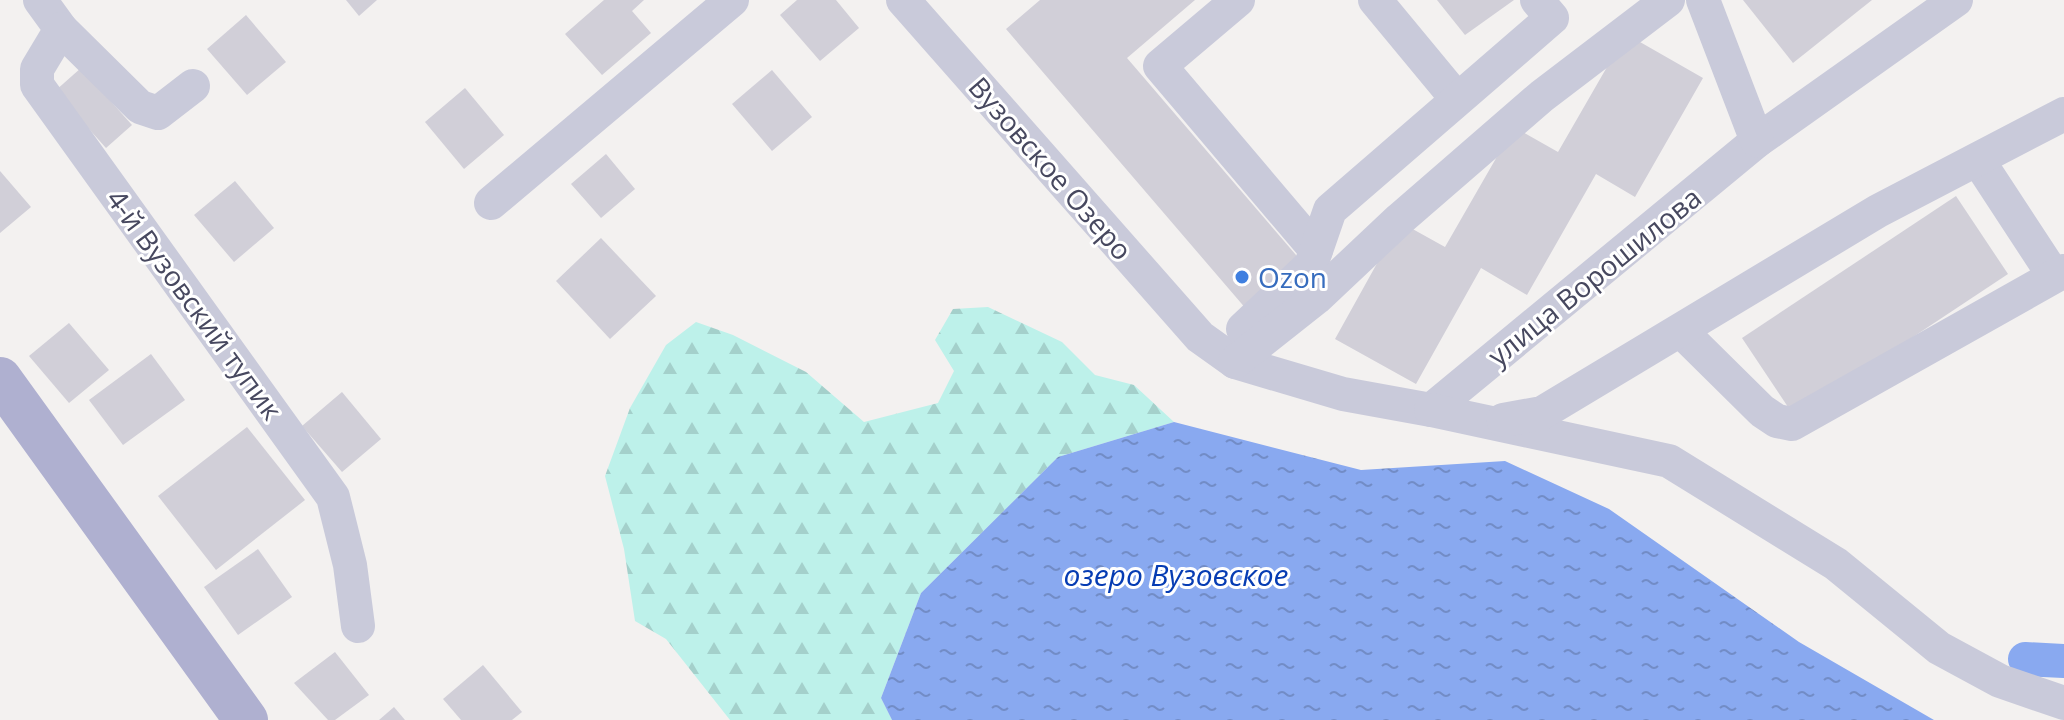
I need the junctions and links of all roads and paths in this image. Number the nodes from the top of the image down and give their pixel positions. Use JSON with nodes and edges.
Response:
{"nodes":[{"id":1,"x":40,"y":0,"type":"edge"},
{"id":2,"x":732,"y":0,"type":"edge"},
{"id":3,"x":903,"y":0,"type":"edge"},
{"id":4,"x":1238,"y":0,"type":"edge"},
{"id":5,"x":1375,"y":0,"type":"edge"},
{"id":6,"x":1537,"y":0,"type":"edge"},
{"id":7,"x":1668,"y":0,"type":"edge"},
{"id":8,"x":1703,"y":0,"type":"edge"},
{"id":9,"x":1956,"y":0,"type":"edge"},
{"id":10,"x":61,"y":29,"type":"junction"},
{"id":11,"x":193,"y":86,"type":"dead end"},
{"id":12,"x":1457,"y":99,"type":"junction"},
{"id":13,"x":2064,"y":114,"type":"edge"},
{"id":14,"x":1757,"y":141,"type":"junction"},
{"id":15,"x":1978,"y":160,"type":"junction"},
{"id":16,"x":491,"y":203,"type":"dead end"},
{"id":17,"x":1316,"y":250,"type":"junction"},
{"id":18,"x":2059,"y":274,"type":"edge"},
{"id":19,"x":1682,"y":332,"type":"junction"},
{"id":20,"x":1218,"y":350,"type":"junction"},
{"id":21,"x":0,"y":379,"type":"edge"},
{"id":22,"x":0,"y":394,"type":"edge"},
{"id":23,"x":1431,"y":410,"type":"junction"},
{"id":24,"x":1491,"y":422,"type":"junction"},
{"id":25,"x":358,"y":626,"type":"dead end"},
{"id":26,"x":2064,"y":703,"type":"edge"},
{"id":27,"x":237,"y":720,"type":"edge"},
{"id":28,"x":246,"y":720,"type":"edge"}],
"edges":[{"from":1,"to":10,"type":"street"},
{"from":2,"to":16,"type":"street"},
{"from":3,"to":20,"type":"street","name":"Вузовское Озеро"},
{"from":4,"to":17,"type":"street"},
{"from":5,"to":12,"type":"street"},
{"from":6,"to":12,"type":"street"},
{"from":7,"to":20,"type":"street"},
{"from":8,"to":14,"type":"street"},
{"from":9,"to":14,"type":"street","name":"улица Ворошилова"},
{"from":10,"to":11,"type":"street"},
{"from":10,"to":25,"type":"street","name":"4-й Вузовский тупик"},
{"from":12,"to":17,"type":"street"},
{"from":13,"to":15,"type":"street"},
{"from":14,"to":23,"type":"street","name":"улица Ворошилова"},
{"from":15,"to":18,"type":"street"},
{"from":15,"to":19,"type":"street"},
{"from":17,"to":20,"type":"street"},
{"from":18,"to":19,"type":"street"},
{"from":19,"to":24,"type":"street"},
{"from":20,"to":23,"type":"street"},
{"from":21,"to":28,"type":"main road"},
{"from":22,"to":27,"type":"main road"},
{"from":23,"to":24,"type":"street"},
{"from":24,"to":26,"type":"street"}]}
